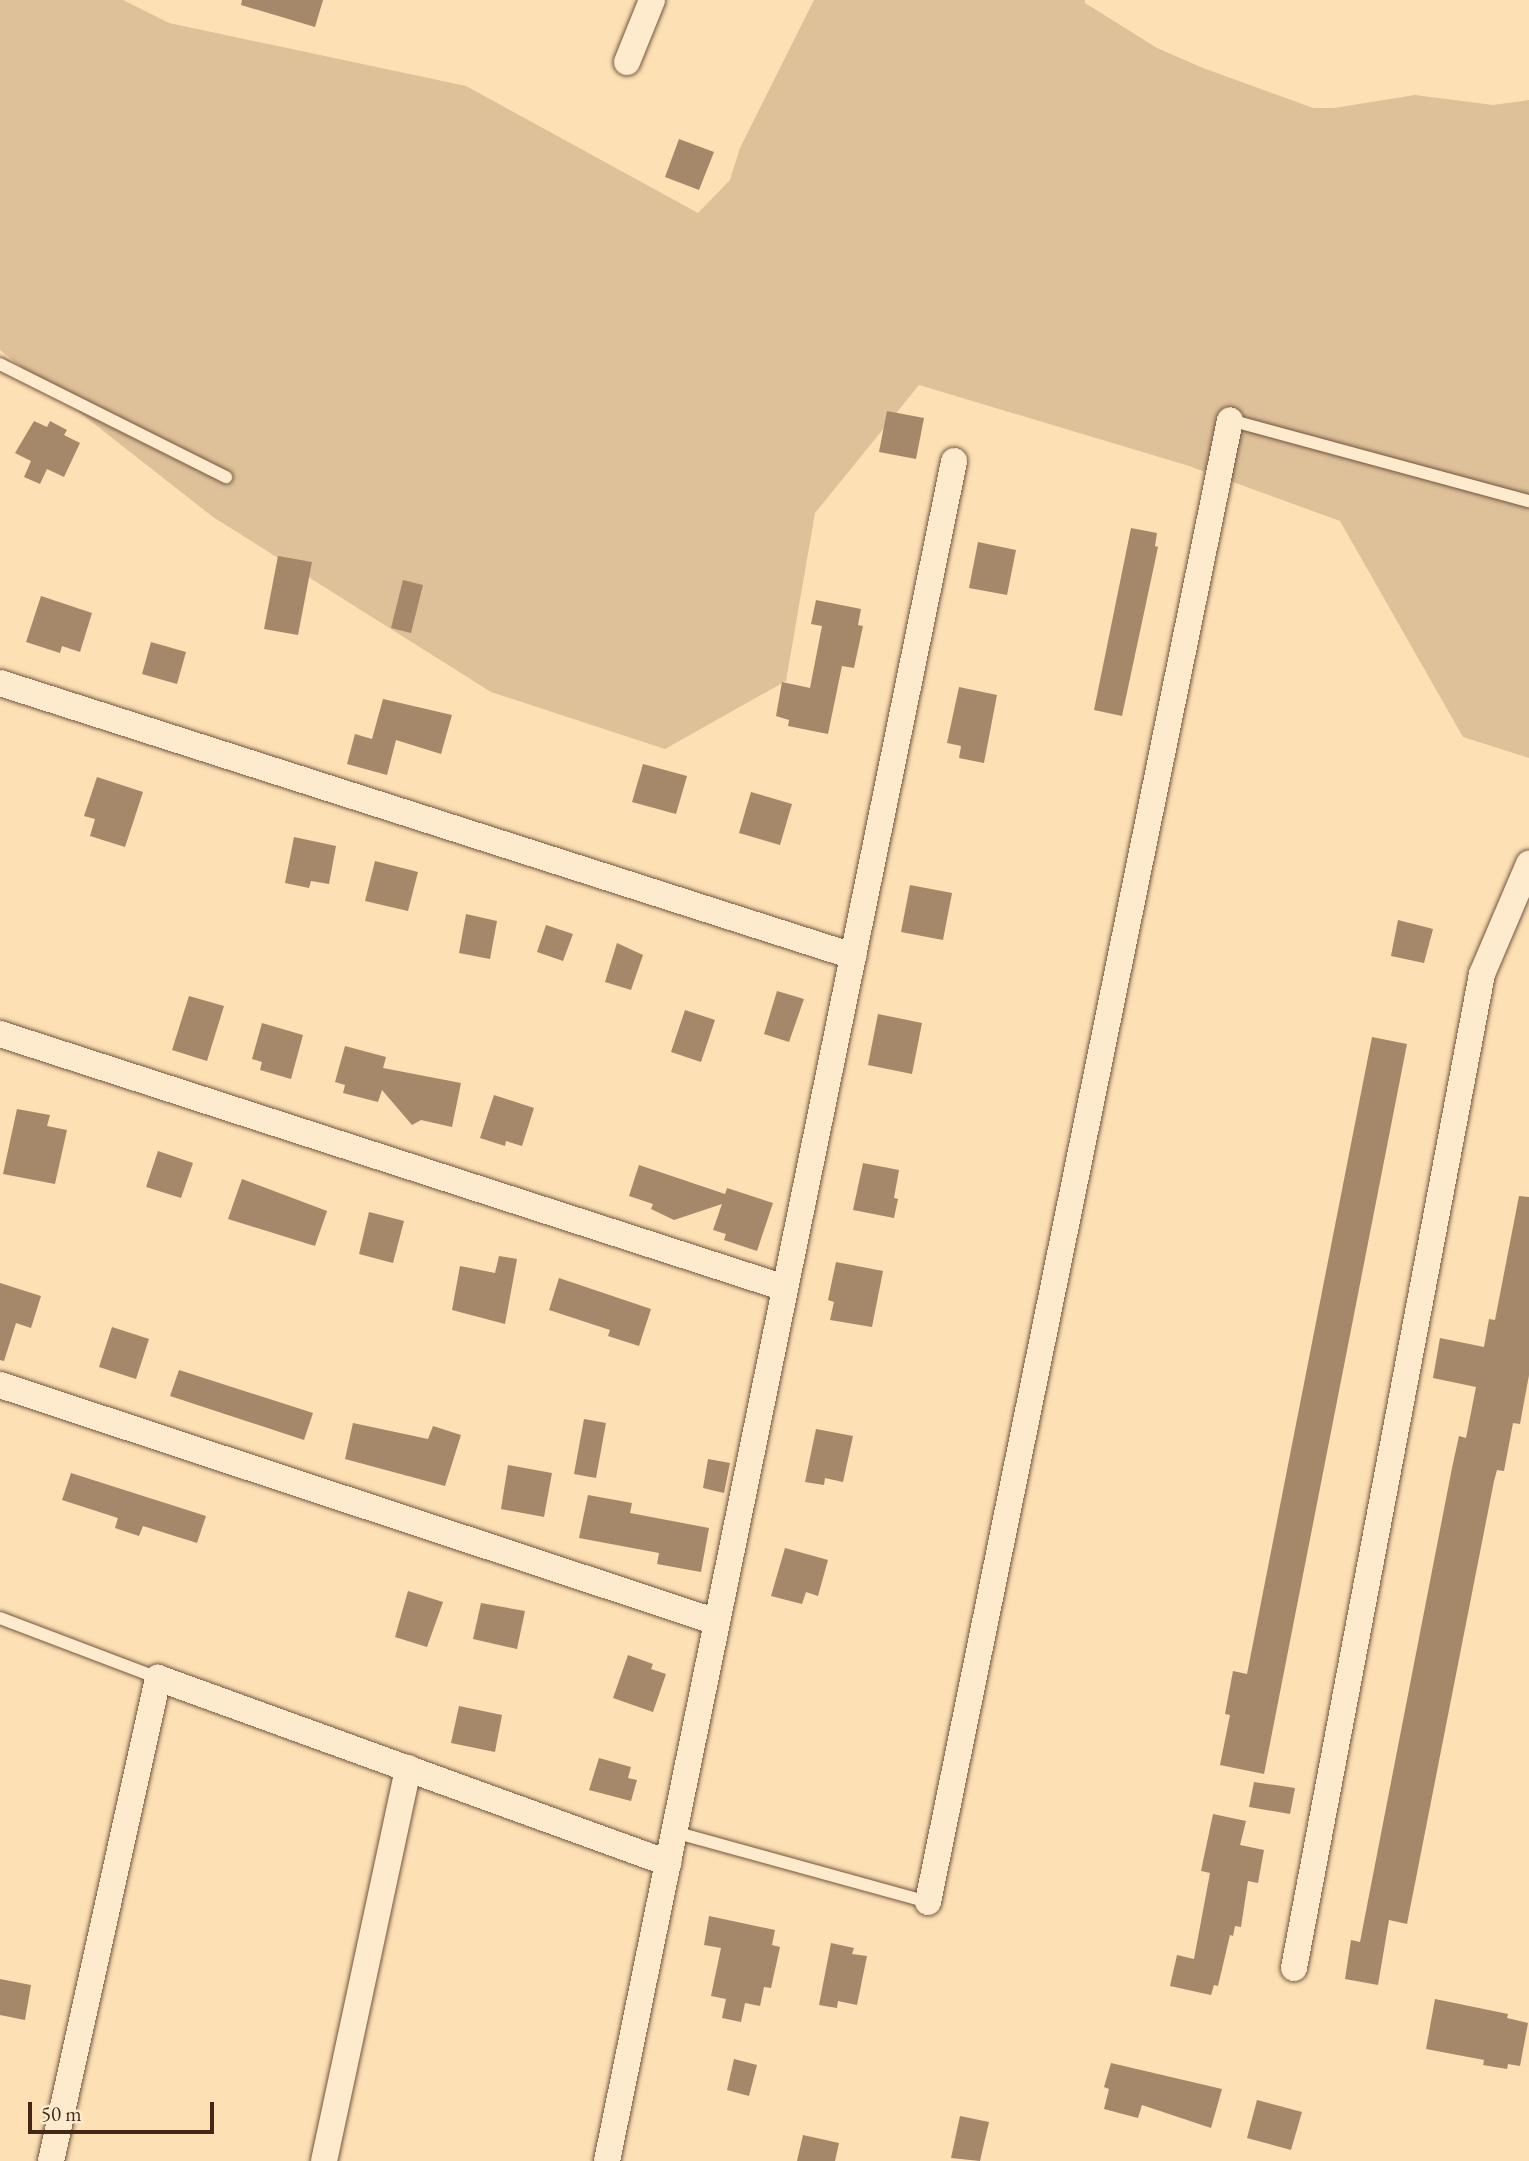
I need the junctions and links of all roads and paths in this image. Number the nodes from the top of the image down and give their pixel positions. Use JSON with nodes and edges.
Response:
{"nodes":[{"id":1,"x":652,"y":0,"type":"edge"},
{"id":2,"x":627,"y":62,"type":"dead end"},
{"id":3,"x":0,"y":364,"type":"edge"},
{"id":4,"x":1230,"y":420,"type":"joint"},
{"id":5,"x":954,"y":461,"type":"dead end"},
{"id":6,"x":226,"y":477,"type":"dead end"},
{"id":7,"x":1529,"y":501,"type":"edge"},
{"id":8,"x":0,"y":683,"type":"edge"},
{"id":9,"x":1529,"y":864,"type":"edge"},
{"id":10,"x":853,"y":956,"type":"junction"},
{"id":11,"x":0,"y":1034,"type":"edge"},
{"id":12,"x":785,"y":1288,"type":"junction"},
{"id":13,"x":0,"y":1385,"type":"edge"},
{"id":14,"x":0,"y":1618,"type":"edge"},
{"id":15,"x":717,"y":1622,"type":"junction"},
{"id":16,"x":158,"y":1678,"type":"junction"},
{"id":17,"x":408,"y":1768,"type":"junction"},
{"id":18,"x":674,"y":1832,"type":"junction"},
{"id":19,"x":668,"y":1863,"type":"junction"},
{"id":20,"x":928,"y":1902,"type":"joint"},
{"id":21,"x":1294,"y":1968,"type":"dead end"},
{"id":22,"x":51,"y":2161,"type":"edge"},
{"id":23,"x":324,"y":2161,"type":"edge"},
{"id":24,"x":607,"y":2161,"type":"edge"}],
"edges":[{"from":1,"to":2,"type":"street"},
{"from":3,"to":6,"type":"lane"},
{"from":4,"to":7,"type":"lane"},
{"from":4,"to":20,"type":"street"},
{"from":5,"to":10,"type":"street"},
{"from":8,"to":10,"type":"street"},
{"from":9,"to":21,"type":"street"},
{"from":10,"to":12,"type":"street"},
{"from":11,"to":12,"type":"street"},
{"from":12,"to":15,"type":"street"},
{"from":13,"to":15,"type":"street"},
{"from":14,"to":16,"type":"lane"},
{"from":15,"to":18,"type":"street"},
{"from":16,"to":17,"type":"street"},
{"from":16,"to":22,"type":"street"},
{"from":17,"to":19,"type":"street"},
{"from":17,"to":23,"type":"street"},
{"from":18,"to":19,"type":"street"},
{"from":18,"to":20,"type":"lane"},
{"from":19,"to":24,"type":"street"}]}
